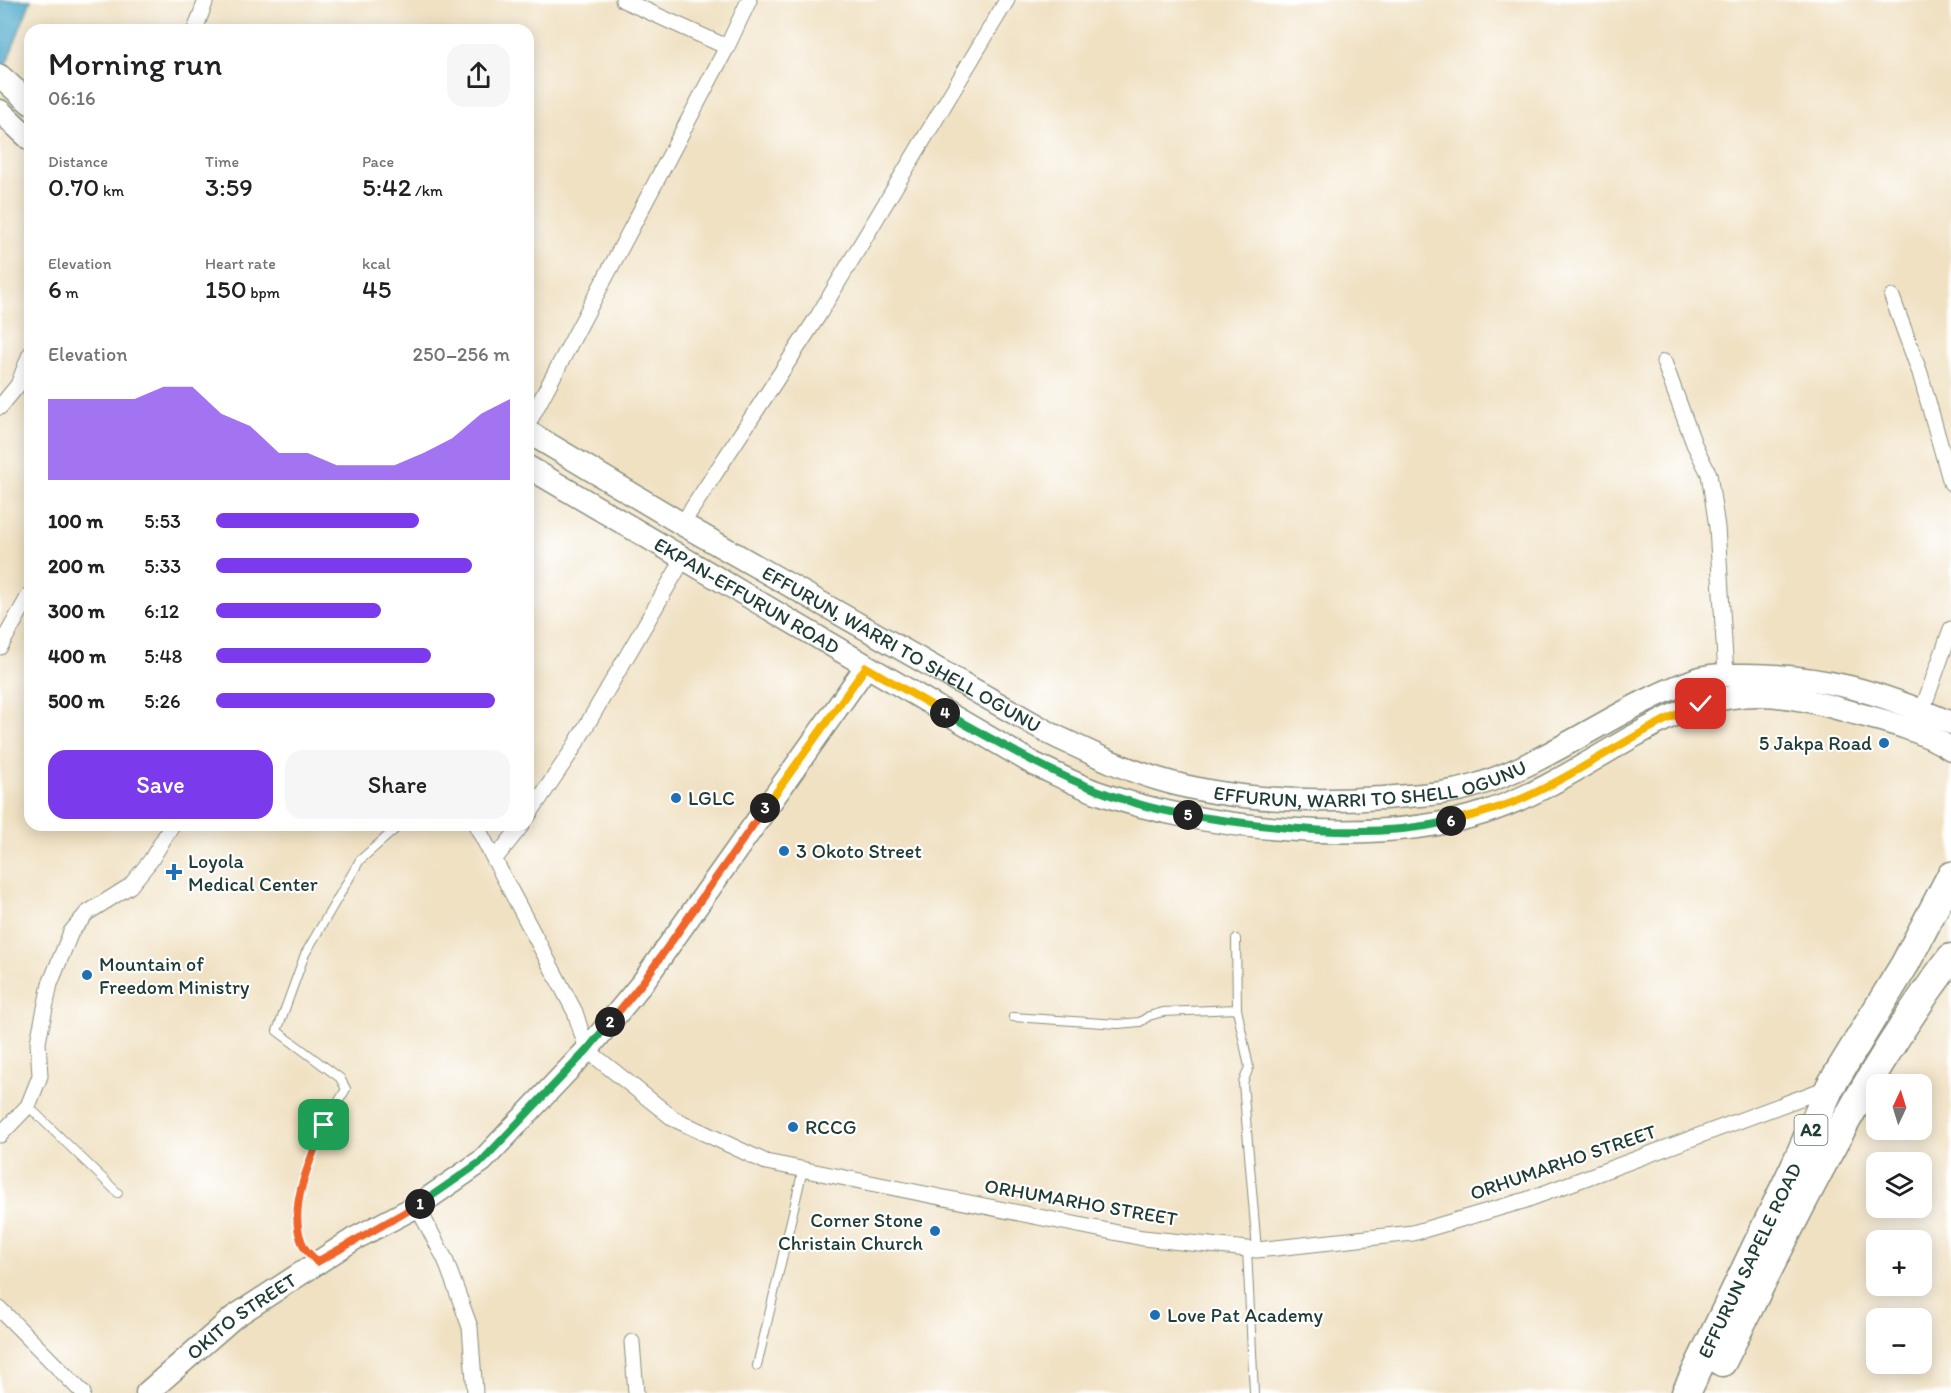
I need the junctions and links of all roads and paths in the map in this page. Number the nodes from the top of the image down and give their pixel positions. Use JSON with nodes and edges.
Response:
{"nodes":[{"id":1,"x":206,"y":0,"type":"edge"},
{"id":2,"x":623,"y":0,"type":"edge"},
{"id":3,"x":749,"y":0,"type":"edge"},
{"id":4,"x":1007,"y":0,"type":"edge"},
{"id":5,"x":197,"y":24,"type":"edge"},
{"id":6,"x":727,"y":47,"type":"junction"},
{"id":7,"x":0,"y":76,"type":"edge"},
{"id":8,"x":24,"y":98,"type":"edge"},
{"id":9,"x":0,"y":111,"type":"edge"},
{"id":10,"x":24,"y":133,"type":"edge"},
{"id":11,"x":1892,"y":297,"type":"dead end"},
{"id":12,"x":1664,"y":362,"type":"dead end"},
{"id":13,"x":24,"y":371,"type":"edge"},
{"id":14,"x":0,"y":407,"type":"edge"},
{"id":15,"x":534,"y":413,"type":"edge"},
{"id":16,"x":534,"y":436,"type":"edge"},
{"id":17,"x":534,"y":470,"type":"edge"},
{"id":18,"x":1951,"y":483,"type":"edge"},
{"id":19,"x":682,"y":524,"type":"junction"},
{"id":20,"x":684,"y":558,"type":"junction"},
{"id":21,"x":24,"y":605,"type":"edge"},
{"id":22,"x":1951,"y":629,"type":"edge"},
{"id":23,"x":0,"y":647,"type":"edge"},
{"id":24,"x":866,"y":667,"type":"junction"},
{"id":25,"x":1726,"y":675,"type":"junction"},
{"id":26,"x":1922,"y":711,"type":"junction"},
{"id":27,"x":1951,"y":723,"type":"edge"},
{"id":28,"x":1053,"y":735,"type":"junction"},
{"id":29,"x":1951,"y":749,"type":"edge"},
{"id":30,"x":1034,"y":764,"type":"junction"},
{"id":31,"x":534,"y":807,"type":"edge"},
{"id":32,"x":168,"y":831,"type":"edge"},
{"id":33,"x":393,"y":831,"type":"edge"},
{"id":34,"x":479,"y":831,"type":"edge"},
{"id":35,"x":517,"y":831,"type":"edge"},
{"id":36,"x":494,"y":860,"type":"junction"},
{"id":37,"x":1951,"y":876,"type":"edge"},
{"id":38,"x":1236,"y":939,"type":"dead end"},
{"id":39,"x":1951,"y":958,"type":"edge"},
{"id":40,"x":1237,"y":1009,"type":"junction"},
{"id":41,"x":1013,"y":1017,"type":"dead end"},
{"id":42,"x":587,"y":1050,"type":"junction"},
{"id":43,"x":1830,"y":1087,"type":"junction"},
{"id":44,"x":28,"y":1106,"type":"junction"},
{"id":45,"x":0,"y":1135,"type":"edge"},
{"id":46,"x":802,"y":1169,"type":"junction"},
{"id":47,"x":118,"y":1193,"type":"dead end"},
{"id":48,"x":417,"y":1206,"type":"junction"},
{"id":49,"x":1252,"y":1249,"type":"junction"},
{"id":50,"x":317,"y":1262,"type":"junction"},
{"id":51,"x":0,"y":1309,"type":"edge"},
{"id":52,"x":632,"y":1342,"type":"dead end"},
{"id":53,"x":757,"y":1366,"type":"dead end"},
{"id":54,"x":83,"y":1393,"type":"edge"},
{"id":55,"x":147,"y":1393,"type":"edge"},
{"id":56,"x":475,"y":1393,"type":"edge"},
{"id":57,"x":636,"y":1393,"type":"edge"},
{"id":58,"x":1254,"y":1393,"type":"edge"},
{"id":59,"x":1686,"y":1393,"type":"edge"},
{"id":60,"x":1707,"y":1393,"type":"edge"}],
"edges":[{"from":1,"to":5,"type":"street"},
{"from":2,"to":6,"type":"street"},
{"from":3,"to":6,"type":"street"},
{"from":4,"to":19,"type":"street"},
{"from":6,"to":15,"type":"street"},
{"from":7,"to":8,"type":"main road"},
{"from":9,"to":10,"type":"main road"},
{"from":11,"to":18,"type":"street"},
{"from":12,"to":25,"type":"street"},
{"from":13,"to":14,"type":"street"},
{"from":16,"to":19,"type":"main road","name":"EFFURUN, WARRI TO SHELL OGUNU"},
{"from":17,"to":20,"type":"main road","name":"EKPAN-EFFURUN ROAD"},
{"from":19,"to":28,"type":"main road","name":"EFFURUN, WARRI TO SHELL OGUNU"},
{"from":20,"to":24,"type":"main road","name":"EKPAN-EFFURUN ROAD"},
{"from":20,"to":31,"type":"street"},
{"from":21,"to":23,"type":"street"},
{"from":22,"to":26,"type":"street"},
{"from":24,"to":30,"type":"main road","name":"EKPAN-EFFURUN ROAD"},
{"from":24,"to":42,"type":"main road","name":"OKITO STREET"},
{"from":25,"to":26,"type":"main road","name":"EFFURUN, WARRI TO SHELL OGUNU"},
{"from":25,"to":28,"type":"main road","name":"EFFURUN, WARRI TO SHELL OGUNU"},
{"from":26,"to":27,"type":"main road","name":"EFFURUN, WARRI TO SHELL OGUNU"},
{"from":28,"to":30,"type":"main road"},
{"from":29,"to":30,"type":"main road","name":"EKPAN-EFFURUN ROAD"},
{"from":32,"to":44,"type":"street"},
{"from":33,"to":50,"type":"lane"},
{"from":34,"to":36,"type":"street"},
{"from":35,"to":36,"type":"street"},
{"from":36,"to":42,"type":"street"},
{"from":37,"to":43,"type":"highway","name":"EFFURUN SAPELE ROAD","number":"A2"},
{"from":38,"to":40,"type":"lane"},
{"from":39,"to":60,"type":"highway","name":"EFFURUN SAPELE ROAD","number":"A2"},
{"from":40,"to":41,"type":"lane"},
{"from":40,"to":49,"type":"lane"},
{"from":42,"to":46,"type":"street","name":"ORHUMARHO STREET"},
{"from":42,"to":48,"type":"main road","name":"OKITO STREET"},
{"from":43,"to":49,"type":"street","name":"ORHUMARHO STREET"},
{"from":43,"to":59,"type":"highway","name":"EFFURUN SAPELE ROAD","number":"A2"},
{"from":44,"to":45,"type":"street"},
{"from":44,"to":47,"type":"lane"},
{"from":46,"to":49,"type":"street","name":"ORHUMARHO STREET"},
{"from":46,"to":53,"type":"lane"},
{"from":48,"to":50,"type":"main road","name":"OKITO STREET"},
{"from":48,"to":56,"type":"street"},
{"from":49,"to":58,"type":"lane"},
{"from":50,"to":55,"type":"main road","name":"OKITO STREET"},
{"from":51,"to":54,"type":"street"},
{"from":52,"to":57,"type":"street"}]}
